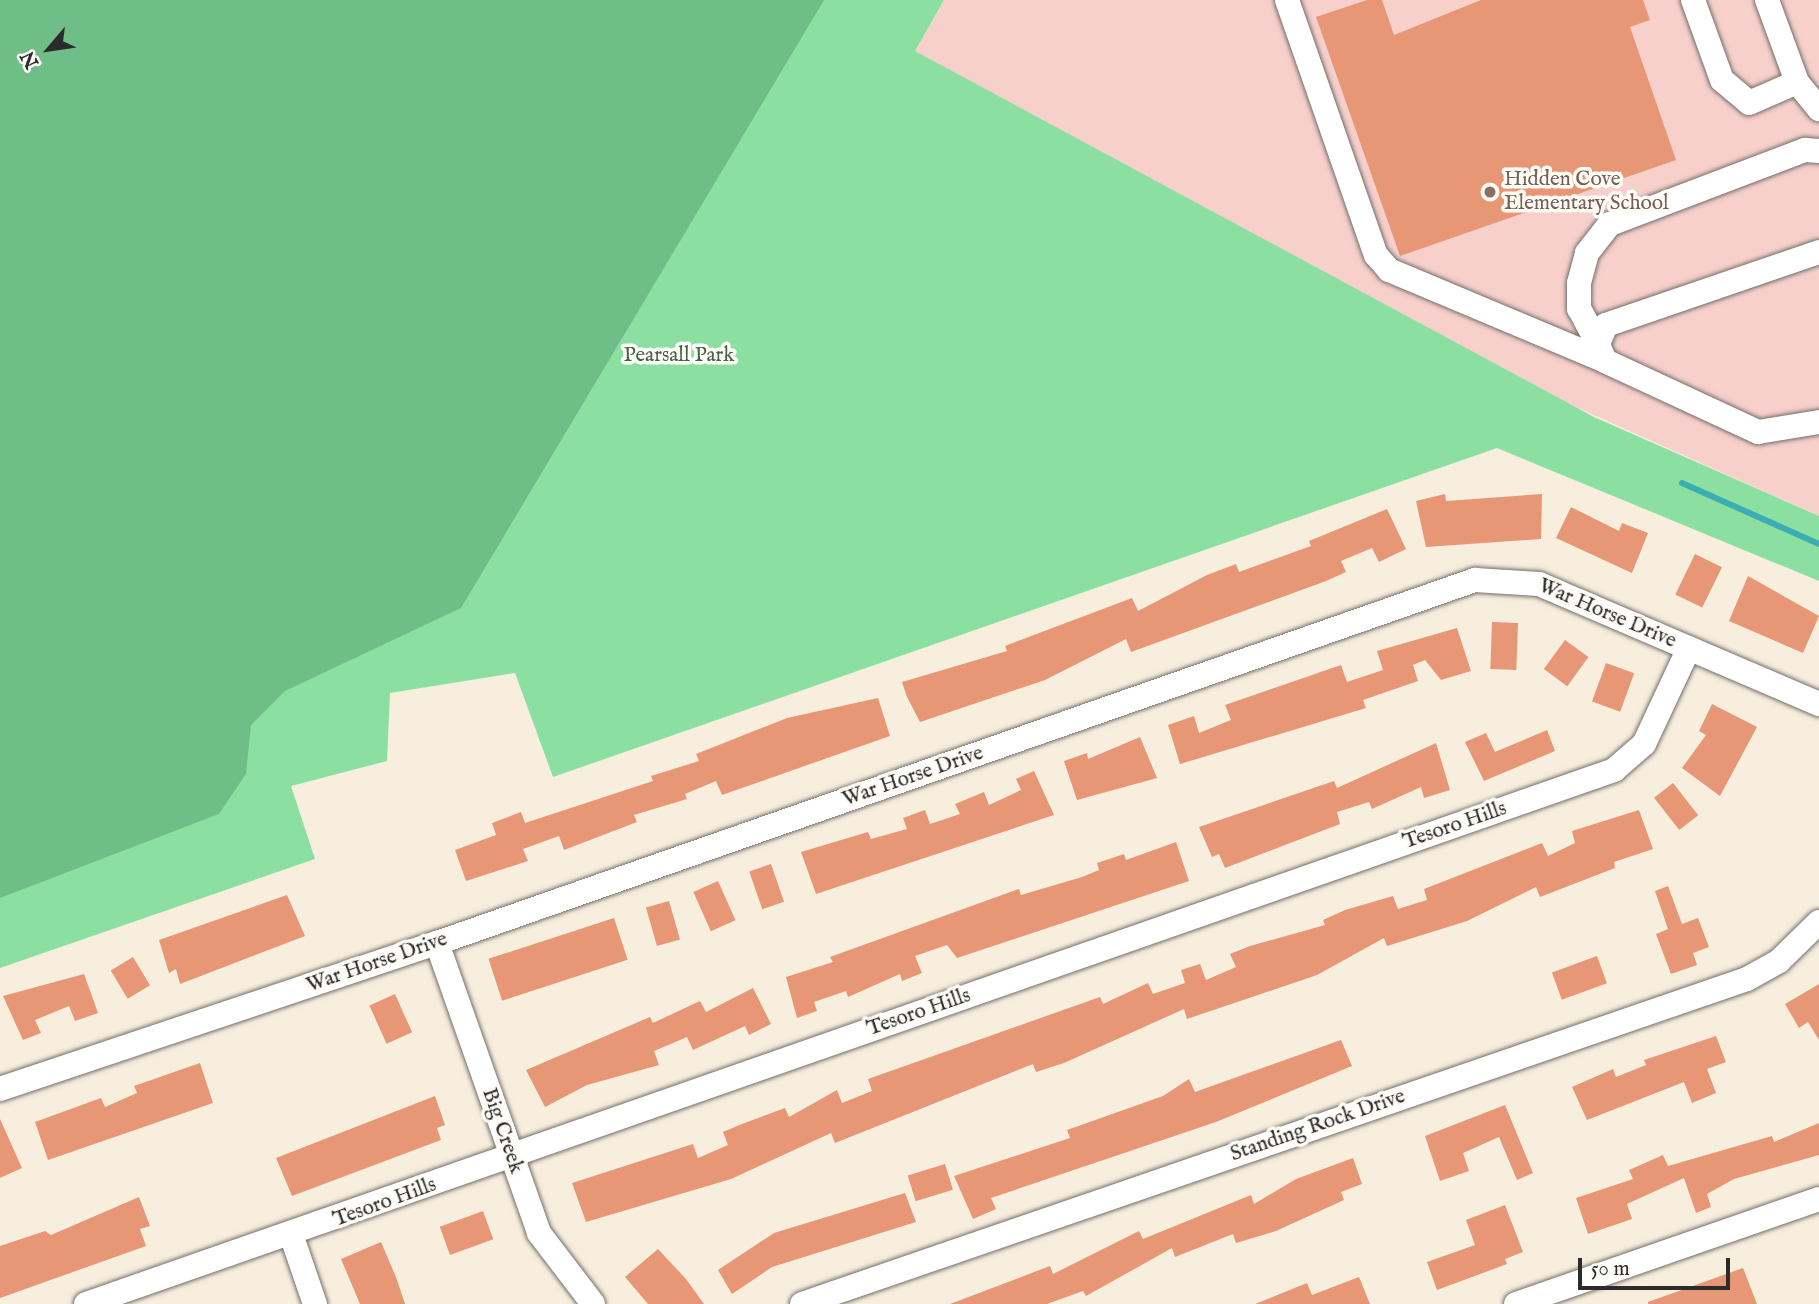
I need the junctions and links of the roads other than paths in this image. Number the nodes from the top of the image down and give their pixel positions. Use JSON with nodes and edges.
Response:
{"nodes":[{"id":1,"x":1287,"y":0,"type":"edge"},
{"id":2,"x":1693,"y":0,"type":"edge"},
{"id":3,"x":1766,"y":0,"type":"edge"},
{"id":4,"x":1797,"y":82,"type":"junction"},
{"id":5,"x":1819,"y":109,"type":"edge"},
{"id":6,"x":1819,"y":151,"type":"edge"},
{"id":7,"x":1819,"y":252,"type":"edge"},
{"id":8,"x":1601,"y":352,"type":"junction"},
{"id":9,"x":1819,"y":422,"type":"edge"},
{"id":10,"x":1689,"y":648,"type":"junction"},
{"id":11,"x":1819,"y":704,"type":"edge"},
{"id":12,"x":1819,"y":922,"type":"edge"},
{"id":13,"x":436,"y":943,"type":"junction"},
{"id":14,"x":0,"y":1089,"type":"edge"},
{"id":15,"x":511,"y":1156,"type":"junction"},
{"id":16,"x":1819,"y":1199,"type":"edge"},
{"id":17,"x":292,"y":1237,"type":"junction"},
{"id":18,"x":86,"y":1304,"type":"edge"},
{"id":19,"x":315,"y":1304,"type":"edge"},
{"id":20,"x":593,"y":1304,"type":"edge"},
{"id":21,"x":802,"y":1304,"type":"edge"},
{"id":22,"x":1516,"y":1304,"type":"edge"}],
"edges":[{"from":1,"to":8,"type":"street"},
{"from":2,"to":4,"type":"street"},
{"from":3,"to":4,"type":"street"},
{"from":4,"to":5,"type":"street"},
{"from":6,"to":8,"type":"street"},
{"from":7,"to":8,"type":"street"},
{"from":8,"to":9,"type":"street"},
{"from":10,"to":11,"type":"street","name":"War Horse Drive"},
{"from":10,"to":13,"type":"street","name":"War Horse Drive"},
{"from":10,"to":15,"type":"street","name":"Tesoro Hills"},
{"from":12,"to":21,"type":"street","name":"Standing Rock Drive"},
{"from":13,"to":14,"type":"street","name":"War Horse Drive"},
{"from":13,"to":15,"type":"street","name":"Big Creek"},
{"from":15,"to":17,"type":"street","name":"Tesoro Hills"},
{"from":15,"to":20,"type":"street","name":"Big Creek"},
{"from":16,"to":22,"type":"street"},
{"from":17,"to":18,"type":"street","name":"Tesoro Hills"},
{"from":17,"to":19,"type":"street"}]}
